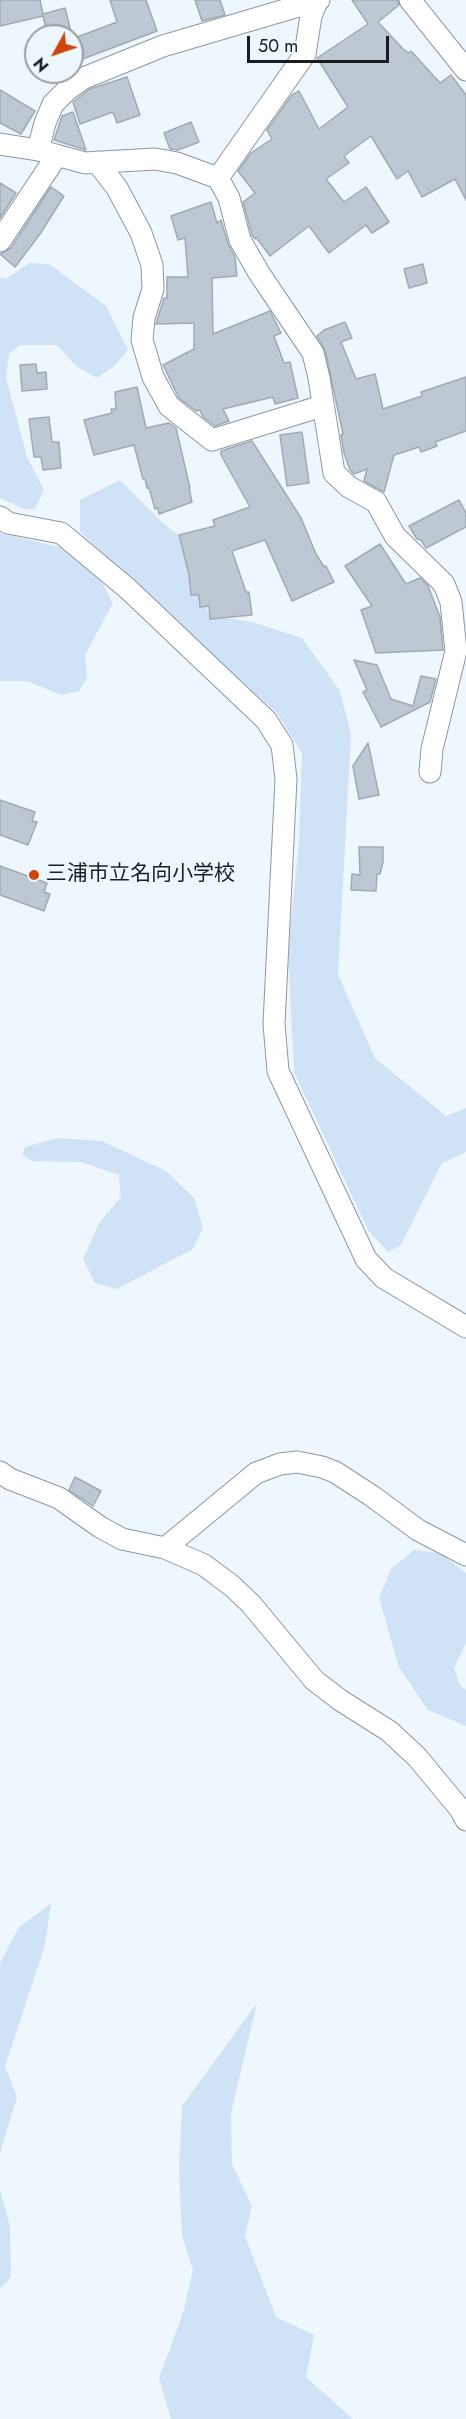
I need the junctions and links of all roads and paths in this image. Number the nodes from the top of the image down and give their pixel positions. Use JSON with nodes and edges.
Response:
{"nodes":[{"id":1,"x":318,"y":0,"type":"edge"},
{"id":2,"x":410,"y":0,"type":"edge"},
{"id":3,"x":466,"y":70,"type":"edge"},
{"id":4,"x":0,"y":144,"type":"edge"},
{"id":5,"x":47,"y":153,"type":"junction"},
{"id":6,"x":97,"y":162,"type":"junction"},
{"id":7,"x":218,"y":178,"type":"junction"},
{"id":8,"x":0,"y":242,"type":"edge"},
{"id":9,"x":322,"y":406,"type":"junction"},
{"id":10,"x":0,"y":517,"type":"edge"},
{"id":11,"x":430,"y":772,"type":"dead end"},
{"id":12,"x":466,"y":1327,"type":"edge"},
{"id":13,"x":0,"y":1472,"type":"edge"},
{"id":14,"x":165,"y":1548,"type":"junction"},
{"id":15,"x":466,"y":1555,"type":"edge"},
{"id":16,"x":466,"y":1820,"type":"edge"}],
"edges":[{"from":1,"to":5,"type":"street"},
{"from":1,"to":7,"type":"street"},
{"from":2,"to":3,"type":"street"},
{"from":4,"to":5,"type":"street"},
{"from":5,"to":6,"type":"street"},
{"from":5,"to":8,"type":"street"},
{"from":6,"to":7,"type":"street"},
{"from":6,"to":9,"type":"street"},
{"from":7,"to":9,"type":"street"},
{"from":9,"to":11,"type":"street"},
{"from":10,"to":12,"type":"street"},
{"from":13,"to":14,"type":"street"},
{"from":14,"to":15,"type":"street"},
{"from":14,"to":16,"type":"street"}]}
